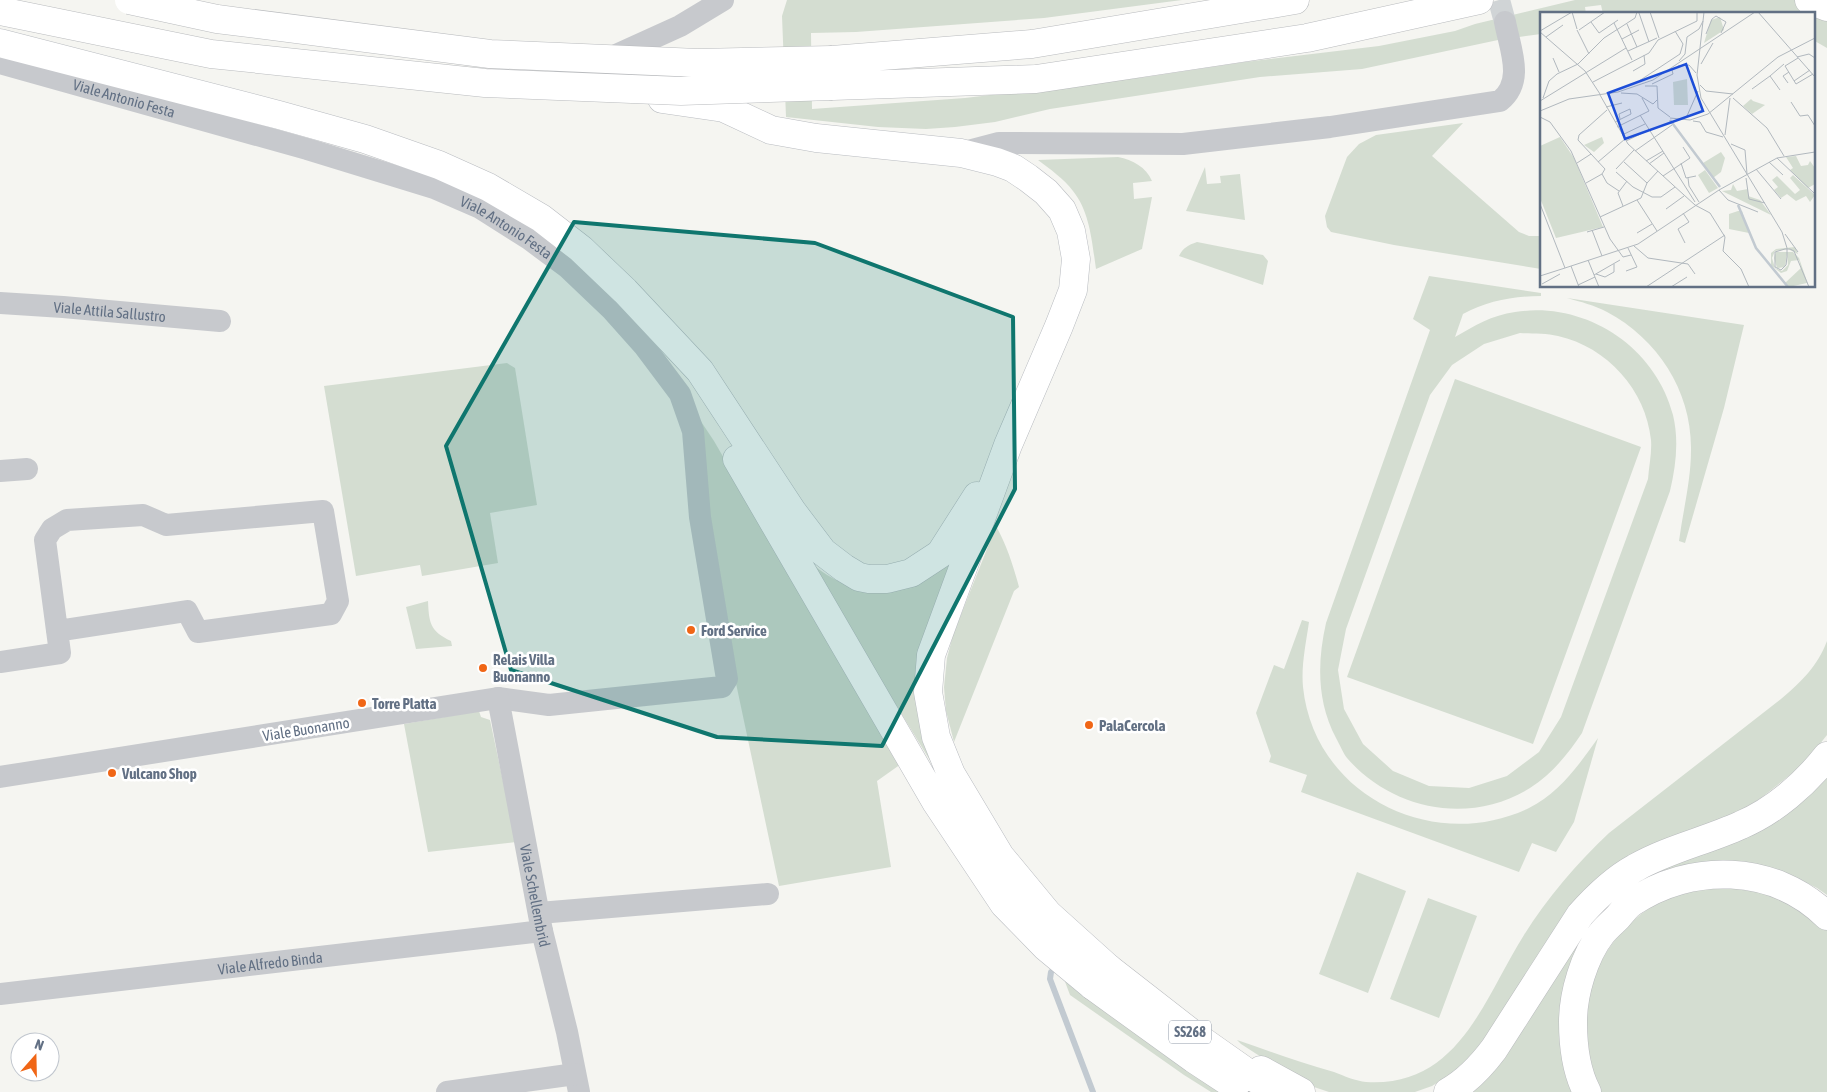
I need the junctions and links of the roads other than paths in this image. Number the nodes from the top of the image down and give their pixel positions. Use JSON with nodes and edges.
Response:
{"nodes":[{"id":1,"x":12,"y":0,"type":"edge"},
{"id":2,"x":129,"y":0,"type":"edge"},
{"id":3,"x":723,"y":0,"type":"edge"},
{"id":4,"x":1295,"y":0,"type":"edge"},
{"id":5,"x":1479,"y":0,"type":"edge"},
{"id":6,"x":1809,"y":0,"type":"edge"},
{"id":7,"x":1827,"y":7,"type":"edge"},
{"id":8,"x":0,"y":11,"type":"edge"},
{"id":9,"x":1505,"y":22,"type":"tunnel mouth"},
{"id":10,"x":0,"y":43,"type":"edge"},
{"id":11,"x":0,"y":63,"type":"edge"},
{"id":12,"x":832,"y":73,"type":"junction"},
{"id":13,"x":561,"y":80,"type":"junction"},
{"id":14,"x":961,"y":153,"type":"junction"},
{"id":15,"x":0,"y":304,"type":"edge"},
{"id":16,"x":220,"y":321,"type":"dead end"},
{"id":17,"x":662,"y":330,"type":"junction"},
{"id":18,"x":1008,"y":445,"type":"junction"},
{"id":19,"x":26,"y":469,"type":"dead end"},
{"id":20,"x":0,"y":471,"type":"edge"},
{"id":21,"x":57,"y":631,"type":"junction"},
{"id":22,"x":0,"y":662,"type":"edge"},
{"id":23,"x":727,"y":679,"type":"joint"},
{"id":24,"x":498,"y":698,"type":"junction"},
{"id":25,"x":1827,"y":756,"type":"edge"},
{"id":26,"x":0,"y":777,"type":"edge"},
{"id":27,"x":768,"y":894,"type":"dead end"},
{"id":28,"x":1827,"y":916,"type":"edge"},
{"id":29,"x":541,"y":922,"type":"junction"},
{"id":30,"x":1101,"y":977,"type":"junction"},
{"id":31,"x":0,"y":994,"type":"edge"},
{"id":32,"x":1194,"y":1034,"type":"junction"},
{"id":33,"x":577,"y":1083,"type":"edge"},
{"id":34,"x":446,"y":1092,"type":"edge"},
{"id":35,"x":1245,"y":1092,"type":"edge"},
{"id":36,"x":1275,"y":1092,"type":"edge"},
{"id":37,"x":1301,"y":1092,"type":"edge"},
{"id":38,"x":1448,"y":1092,"type":"edge"},
{"id":39,"x":1587,"y":1092,"type":"edge"}],
"edges":[{"from":1,"to":13,"type":"main road"},
{"from":2,"to":12,"type":"main road","bridge":true},
{"from":3,"to":13,"type":"street"},
{"from":4,"to":12,"type":"main road"},
{"from":5,"to":12,"type":"main road"},
{"from":6,"to":7,"type":"main road"},
{"from":8,"to":12,"type":"main road","bridge":true},
{"from":9,"to":14,"type":"street"},
{"from":10,"to":17,"type":"main road"},
{"from":11,"to":23,"type":"street","name":"Viale Antonio Festa"},
{"from":13,"to":14,"type":"main road"},
{"from":14,"to":18,"type":"main road"},
{"from":15,"to":16,"type":"street","name":"Viale Attila Sallustro"},
{"from":17,"to":18,"type":"main road"},
{"from":17,"to":30,"type":"main road"},
{"from":18,"to":30,"type":"main road"},
{"from":19,"to":20,"type":"street"},
{"from":21,"to":21,"type":"street"},
{"from":21,"to":22,"type":"street"},
{"from":23,"to":24,"type":"street","name":"Viale Buonanno"},
{"from":24,"to":26,"type":"street","name":"Viale Buonanno"},
{"from":24,"to":29,"type":"street","name":"Viale Schellembrid"},
{"from":25,"to":38,"type":"main road"},
{"from":27,"to":29,"type":"street","name":"Viale Alfredo Binda"},
{"from":28,"to":39,"type":"main road"},
{"from":29,"to":31,"type":"street","name":"Viale Alfredo Binda"},
{"from":29,"to":33,"type":"street","name":"Viale Schellembrid"},
{"from":30,"to":32,"type":"main road","number":"SS268"},
{"from":30,"to":35,"type":"main road","number":"SS268"},
{"from":32,"to":36,"type":"main road","number":"SS268"},
{"from":32,"to":37,"type":"main road"},
{"from":33,"to":34,"type":"street"}]}
